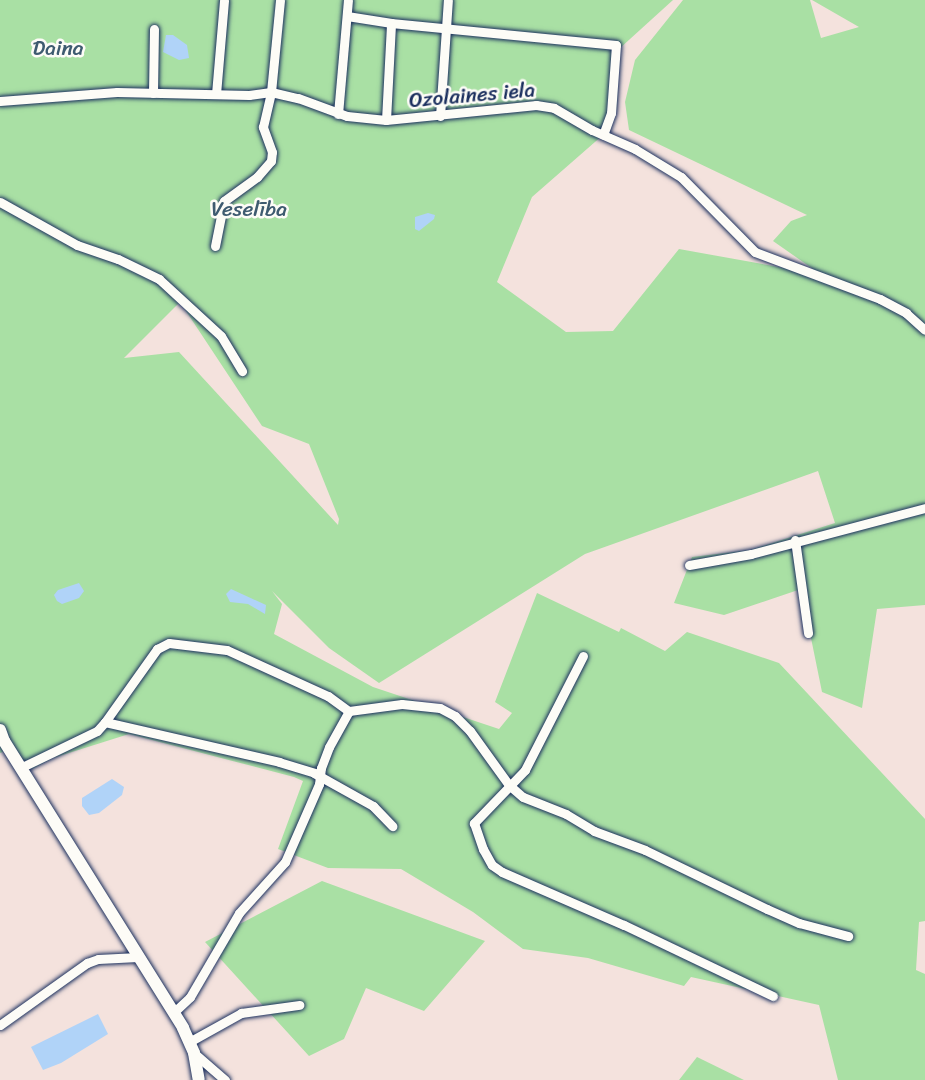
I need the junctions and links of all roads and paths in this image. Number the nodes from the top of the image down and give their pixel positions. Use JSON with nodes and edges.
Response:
{"nodes":[{"id":1,"x":224,"y":0,"type":"edge"},
{"id":2,"x":280,"y":0,"type":"edge"},
{"id":3,"x":348,"y":0,"type":"edge"},
{"id":4,"x":448,"y":0,"type":"edge"},
{"id":5,"x":347,"y":16,"type":"junction"},
{"id":6,"x":391,"y":23,"type":"junction"},
{"id":7,"x":445,"y":27,"type":"junction"},
{"id":8,"x":154,"y":30,"type":"dead end"},
{"id":9,"x":271,"y":92,"type":"junction"},
{"id":10,"x":153,"y":93,"type":"junction"},
{"id":11,"x":216,"y":94,"type":"junction"},
{"id":12,"x":0,"y":101,"type":"edge"},
{"id":13,"x":338,"y":114,"type":"junction"},
{"id":14,"x":440,"y":116,"type":"junction"},
{"id":15,"x":386,"y":120,"type":"junction"},
{"id":16,"x":603,"y":135,"type":"junction"},
{"id":17,"x":0,"y":202,"type":"edge"},
{"id":18,"x":215,"y":246,"type":"dead end"},
{"id":19,"x":925,"y":330,"type":"edge"},
{"id":20,"x":242,"y":371,"type":"dead end"},
{"id":21,"x":925,"y":508,"type":"edge"},
{"id":22,"x":795,"y":540,"type":"junction"},
{"id":23,"x":689,"y":565,"type":"dead end"},
{"id":24,"x":808,"y":634,"type":"dead end"},
{"id":25,"x":583,"y":656,"type":"dead end"},
{"id":26,"x":349,"y":711,"type":"junction"},
{"id":27,"x":105,"y":722,"type":"junction"},
{"id":28,"x":2,"y":736,"type":"edge"},
{"id":29,"x":20,"y":768,"type":"junction"},
{"id":30,"x":319,"y":777,"type":"junction"},
{"id":31,"x":509,"y":785,"type":"junction"},
{"id":32,"x":392,"y":826,"type":"dead end"},
{"id":33,"x":848,"y":936,"type":"dead end"},
{"id":34,"x":138,"y":957,"type":"junction"},
{"id":35,"x":773,"y":996,"type":"dead end"},
{"id":36,"x":299,"y":1005,"type":"dead end"},
{"id":37,"x":173,"y":1013,"type":"junction"},
{"id":38,"x":0,"y":1025,"type":"edge"},
{"id":39,"x":191,"y":1048,"type":"junction"},
{"id":40,"x":214,"y":1072,"type":"junction"},
{"id":41,"x":200,"y":1080,"type":"edge"},
{"id":42,"x":225,"y":1080,"type":"edge"}],
"edges":[{"from":1,"to":11,"type":"street"},
{"from":2,"to":9,"type":"street"},
{"from":3,"to":5,"type":"street"},
{"from":4,"to":7,"type":"street"},
{"from":5,"to":6,"type":"street"},
{"from":5,"to":13,"type":"street"},
{"from":6,"to":7,"type":"street"},
{"from":6,"to":15,"type":"street"},
{"from":7,"to":14,"type":"street"},
{"from":7,"to":16,"type":"street"},
{"from":8,"to":10,"type":"street"},
{"from":9,"to":11,"type":"street","name":"Ozolaines iela"},
{"from":9,"to":13,"type":"street","name":"Ozolaines iela"},
{"from":9,"to":18,"type":"street"},
{"from":10,"to":11,"type":"street","name":"Ozolaines iela"},
{"from":10,"to":12,"type":"street","name":"Ozolaines iela"},
{"from":13,"to":15,"type":"street","name":"Ozolaines iela"},
{"from":14,"to":15,"type":"street","name":"Ozolaines iela"},
{"from":14,"to":16,"type":"street","name":"Ozolaines iela"},
{"from":16,"to":19,"type":"street","name":"Ozolaines iela"},
{"from":17,"to":20,"type":"street"},
{"from":21,"to":22,"type":"street"},
{"from":22,"to":23,"type":"street"},
{"from":22,"to":24,"type":"street"},
{"from":25,"to":31,"type":"street"},
{"from":26,"to":27,"type":"street"},
{"from":26,"to":30,"type":"street"},
{"from":26,"to":31,"type":"street"},
{"from":27,"to":29,"type":"street"},
{"from":27,"to":30,"type":"street"},
{"from":28,"to":29,"type":"street"},
{"from":29,"to":34,"type":"street"},
{"from":30,"to":32,"type":"street"},
{"from":30,"to":37,"type":"street"},
{"from":31,"to":33,"type":"street"},
{"from":31,"to":35,"type":"street"},
{"from":34,"to":37,"type":"street"},
{"from":34,"to":38,"type":"street"},
{"from":36,"to":39,"type":"street"},
{"from":37,"to":39,"type":"street"},
{"from":39,"to":40,"type":"street"},
{"from":39,"to":41,"type":"street"},
{"from":40,"to":41,"type":"street"},
{"from":40,"to":42,"type":"street"}]}
